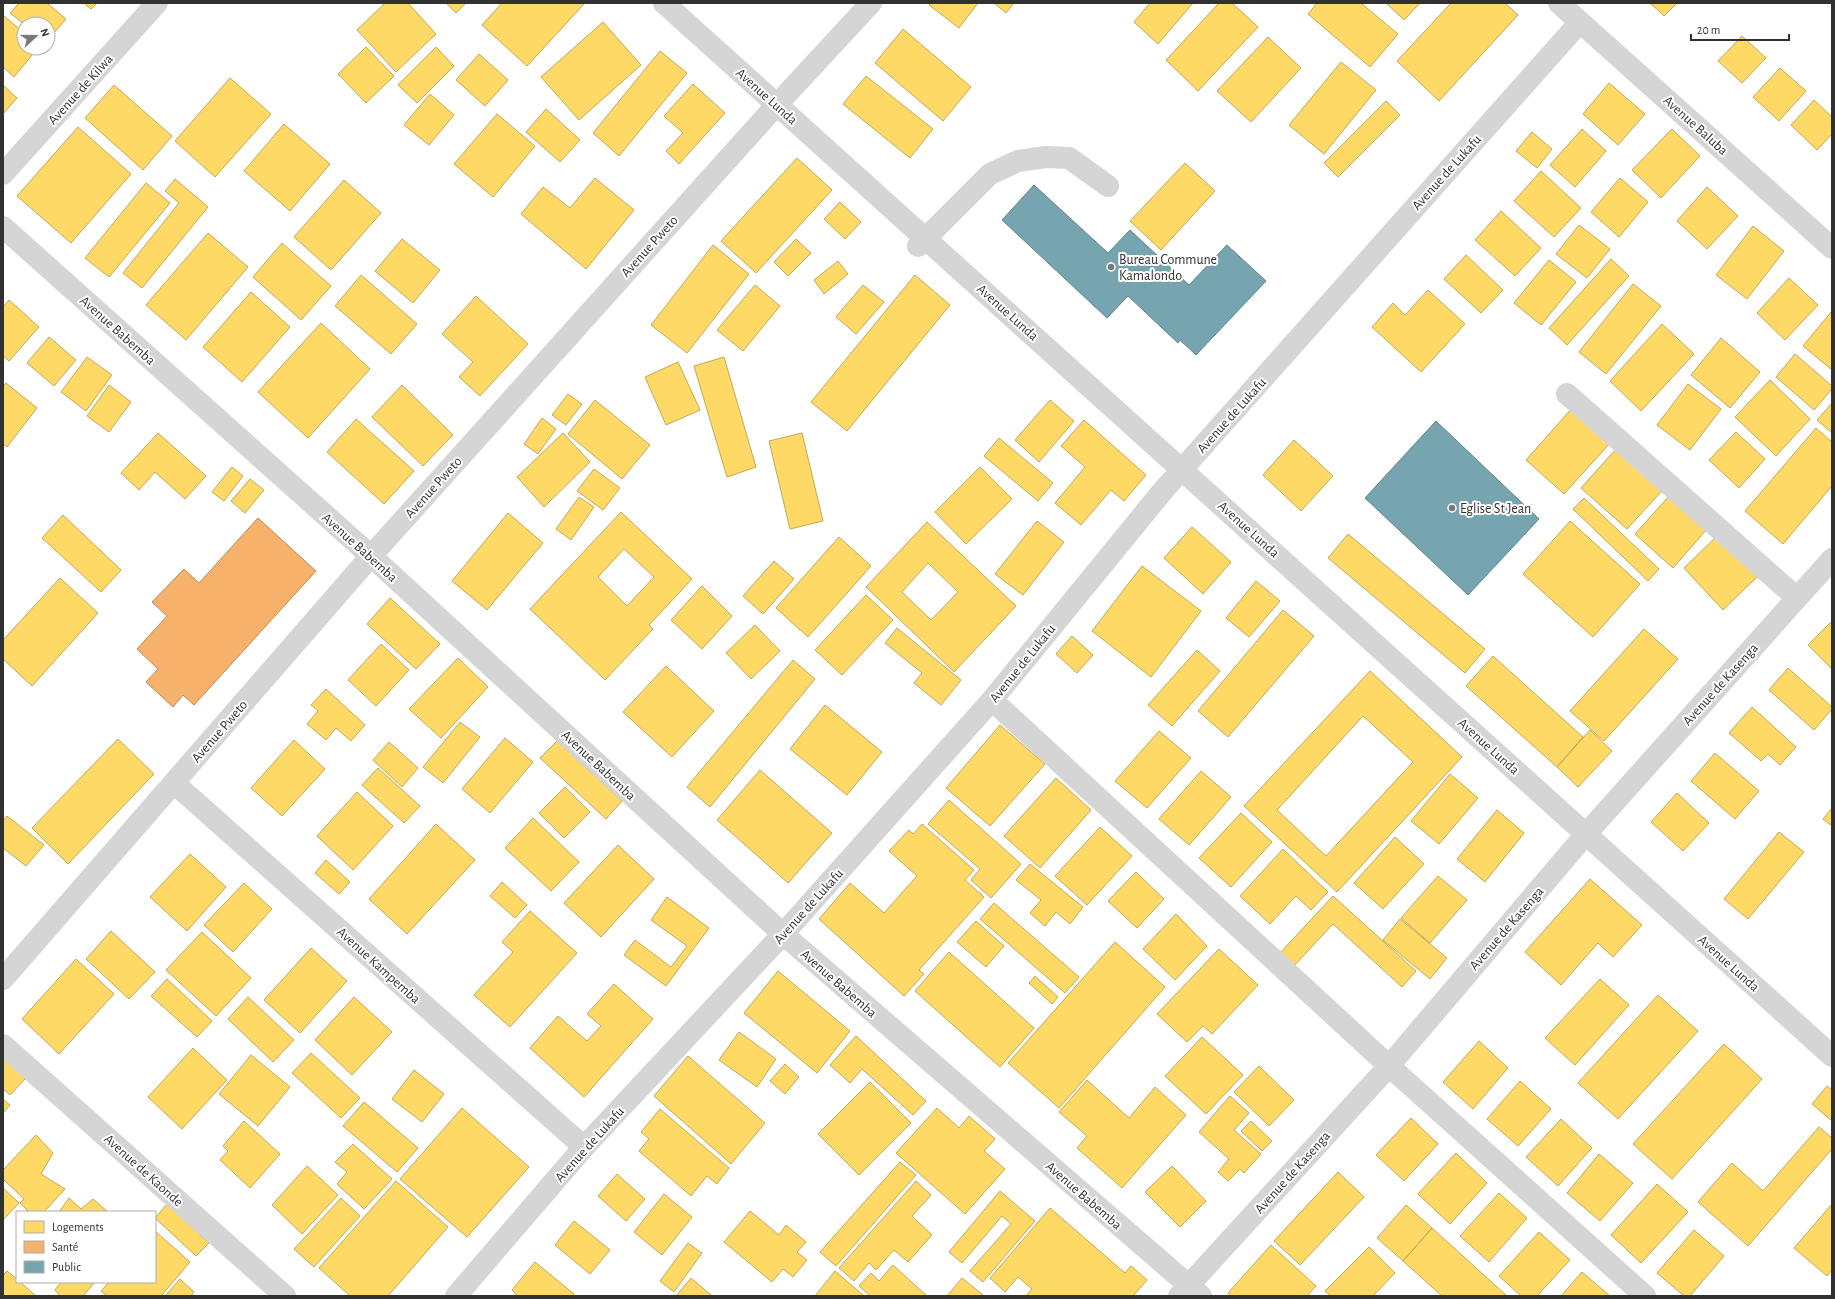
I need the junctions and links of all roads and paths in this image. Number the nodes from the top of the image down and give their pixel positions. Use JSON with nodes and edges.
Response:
{"nodes":[{"id":1,"x":157,"y":3,"type":"edge"},
{"id":2,"x":664,"y":3,"type":"edge"},
{"id":3,"x":870,"y":3,"type":"edge"},
{"id":4,"x":1559,"y":3,"type":"edge"},
{"id":5,"x":1580,"y":22,"type":"junction"},
{"id":6,"x":777,"y":105,"type":"junction"},
{"id":7,"x":3,"y":174,"type":"edge"},
{"id":8,"x":1108,"y":186,"type":"dead end"},
{"id":9,"x":3,"y":227,"type":"edge"},
{"id":10,"x":922,"y":242,"type":"junction"},
{"id":11,"x":1832,"y":248,"type":"edge"},
{"id":12,"x":1567,"y":394,"type":"dead end"},
{"id":13,"x":1182,"y":469,"type":"junction"},
{"id":14,"x":371,"y":556,"type":"junction"},
{"id":15,"x":1832,"y":559,"type":"edge"},
{"id":16,"x":1797,"y":598,"type":"junction"},
{"id":17,"x":992,"y":700,"type":"junction"},
{"id":18,"x":174,"y":783,"type":"junction"},
{"id":19,"x":1586,"y":834,"type":"junction"},
{"id":20,"x":782,"y":934,"type":"junction"},
{"id":21,"x":3,"y":979,"type":"edge"},
{"id":22,"x":3,"y":1045,"type":"edge"},
{"id":23,"x":1832,"y":1056,"type":"edge"},
{"id":24,"x":1389,"y":1066,"type":"junction"},
{"id":25,"x":584,"y":1147,"type":"junction"},
{"id":26,"x":1190,"y":1292,"type":"edge"},
{"id":27,"x":285,"y":1296,"type":"edge"},
{"id":28,"x":456,"y":1296,"type":"edge"},
{"id":29,"x":1645,"y":1296,"type":"edge"}],
"edges":[{"from":1,"to":7,"type":"street","name":"Avenue de Kilwa"},
{"from":2,"to":6,"type":"street","name":"Avenue Lunda"},
{"from":3,"to":6,"type":"street","name":"Avenue Pweto"},
{"from":4,"to":5,"type":"street","name":"Avenue Baluba"},
{"from":5,"to":11,"type":"street","name":"Avenue Baluba"},
{"from":5,"to":13,"type":"street","name":"Avenue de Lukafu"},
{"from":6,"to":10,"type":"street","name":"Avenue Lunda"},
{"from":6,"to":14,"type":"street","name":"Avenue Pweto"},
{"from":8,"to":10,"type":"street"},
{"from":9,"to":14,"type":"street","name":"Avenue Babemba"},
{"from":10,"to":13,"type":"street","name":"Avenue Lunda"},
{"from":12,"to":16,"type":"street"},
{"from":13,"to":17,"type":"street","name":"Avenue de Lukafu"},
{"from":13,"to":19,"type":"street","name":"Avenue Lunda"},
{"from":14,"to":18,"type":"street","name":"Avenue Pweto"},
{"from":14,"to":20,"type":"street","name":"Avenue Babemba"},
{"from":15,"to":16,"type":"street","name":"Avenue de Kasenga"},
{"from":16,"to":19,"type":"street","name":"Avenue de Kasenga"},
{"from":17,"to":20,"type":"street","name":"Avenue de Lukafu"},
{"from":17,"to":24,"type":"street"},
{"from":18,"to":21,"type":"street","name":"Avenue Pweto"},
{"from":18,"to":25,"type":"street","name":"Avenue Kampemba"},
{"from":19,"to":23,"type":"street","name":"Avenue Lunda"},
{"from":19,"to":24,"type":"street","name":"Avenue de Kasenga"},
{"from":20,"to":25,"type":"street","name":"Avenue de Lukafu"},
{"from":20,"to":26,"type":"street","name":"Avenue Babemba"},
{"from":22,"to":27,"type":"street","name":"Avenue de Kaonde"},
{"from":24,"to":26,"type":"street","name":"Avenue de Kasenga"},
{"from":24,"to":29,"type":"street"},
{"from":25,"to":28,"type":"street","name":"Avenue de Lukafu"}]}
